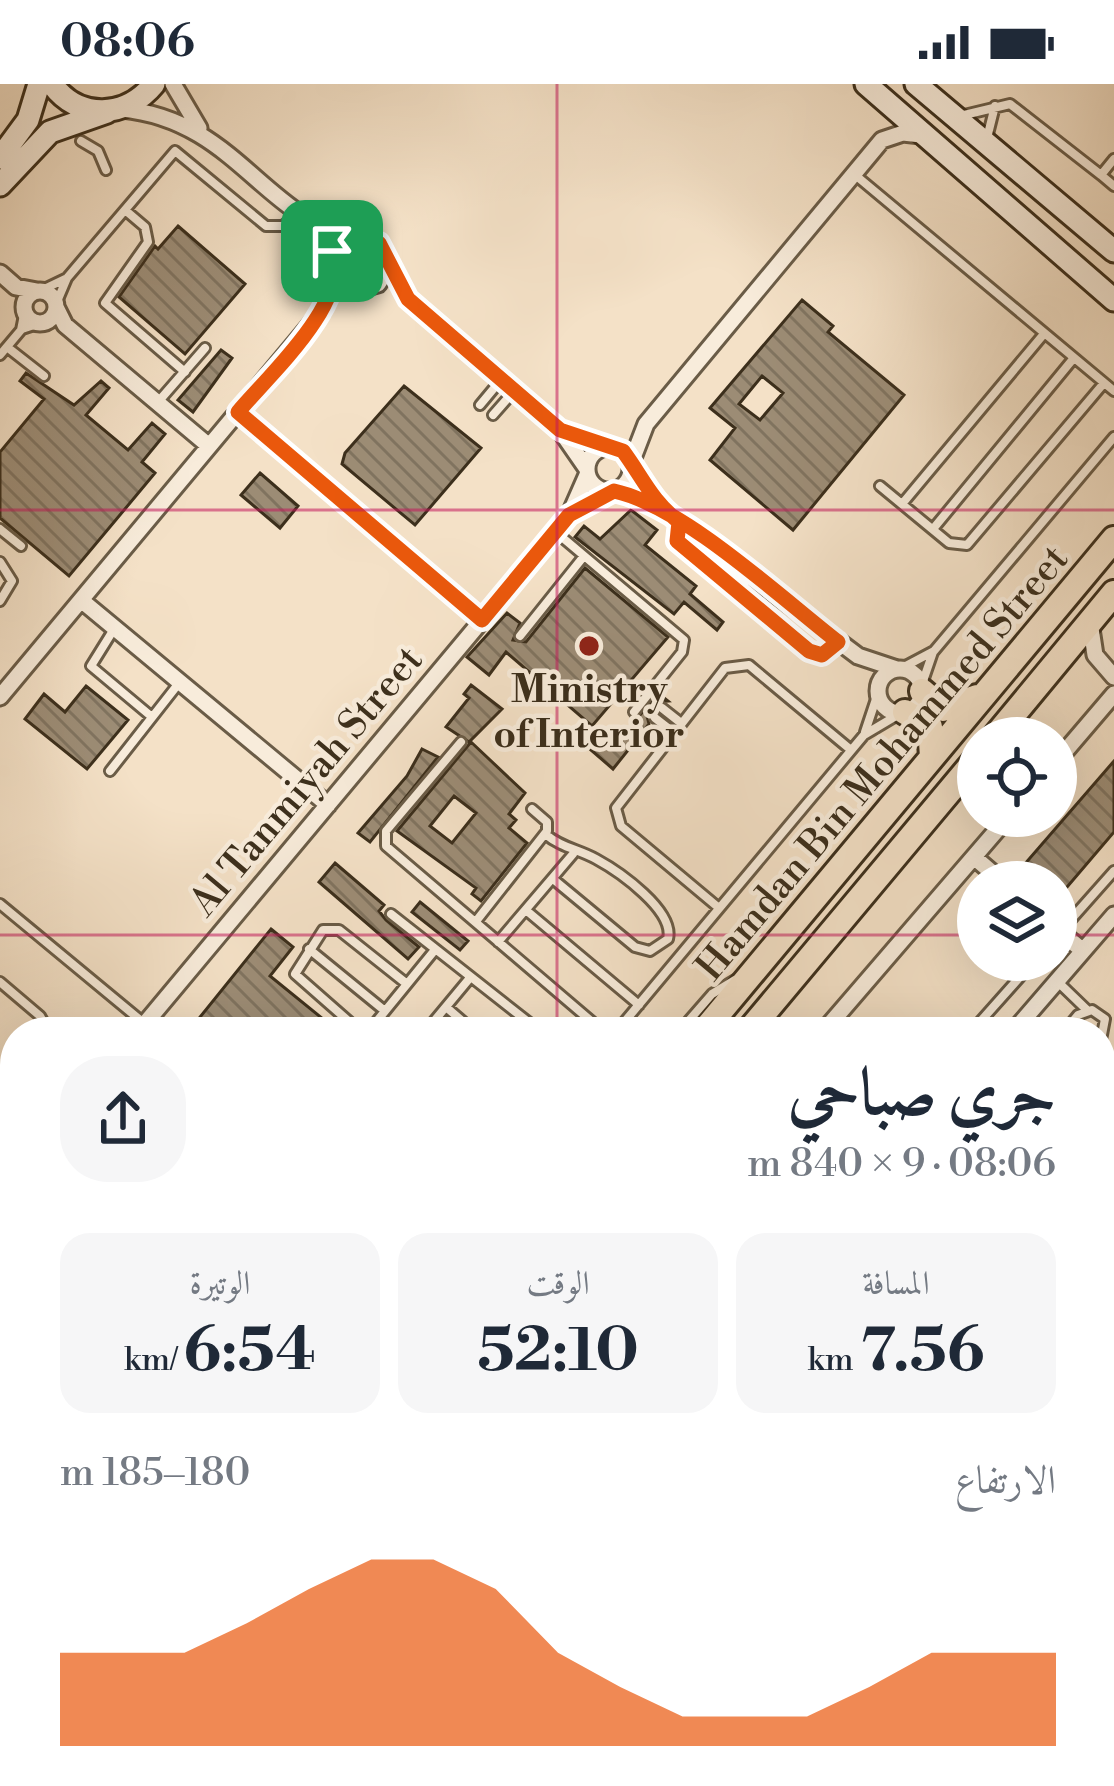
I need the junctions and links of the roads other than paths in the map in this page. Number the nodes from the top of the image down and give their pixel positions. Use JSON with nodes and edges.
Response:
{"nodes":[{"id":1,"x":39,"y":84,"type":"edge"},
{"id":2,"x":52,"y":84,"type":"edge"},
{"id":3,"x":154,"y":84,"type":"edge"},
{"id":4,"x":173,"y":84,"type":"edge"},
{"id":5,"x":916,"y":84,"type":"edge"},
{"id":6,"x":873,"y":90,"type":"edge"},
{"id":7,"x":995,"y":105,"type":"junction"},
{"id":8,"x":114,"y":110,"type":"junction"},
{"id":9,"x":952,"y":116,"type":"junction"},
{"id":10,"x":201,"y":131,"type":"junction"},
{"id":11,"x":924,"y":136,"type":"junction"},
{"id":12,"x":882,"y":140,"type":"junction"},
{"id":13,"x":81,"y":141,"type":"dead end"},
{"id":14,"x":989,"y":147,"type":"junction"},
{"id":15,"x":0,"y":158,"type":"edge"},
{"id":16,"x":1114,"y":159,"type":"edge"},
{"id":17,"x":106,"y":170,"type":"dead end"},
{"id":18,"x":854,"y":174,"type":"junction"},
{"id":19,"x":1101,"y":175,"type":"junction"},
{"id":20,"x":0,"y":185,"type":"edge"},
{"id":21,"x":1114,"y":187,"type":"edge"},
{"id":22,"x":125,"y":210,"type":"junction"},
{"id":23,"x":305,"y":216,"type":"junction"},
{"id":24,"x":357,"y":238,"type":"junction"},
{"id":25,"x":1114,"y":251,"type":"edge"},
{"id":26,"x":338,"y":267,"type":"junction"},
{"id":27,"x":388,"y":267,"type":"junction"},
{"id":28,"x":0,"y":273,"type":"edge"},
{"id":29,"x":67,"y":278,"type":"junction"},
{"id":30,"x":16,"y":286,"type":"junction"},
{"id":31,"x":370,"y":288,"type":"junction"},
{"id":32,"x":38,"y":291,"type":"junction"},
{"id":33,"x":1114,"y":300,"type":"edge"},
{"id":34,"x":56,"y":305,"type":"junction"},
{"id":35,"x":417,"y":308,"type":"junction"},
{"id":36,"x":25,"y":309,"type":"junction"},
{"id":37,"x":322,"y":311,"type":"junction"},
{"id":38,"x":42,"y":322,"type":"junction"},
{"id":39,"x":65,"y":325,"type":"junction"},
{"id":40,"x":21,"y":330,"type":"junction"},
{"id":41,"x":1043,"y":335,"type":"junction"},
{"id":42,"x":7,"y":346,"type":"junction"},
{"id":43,"x":206,"y":348,"type":"dead end"},
{"id":44,"x":0,"y":355,"type":"edge"},
{"id":45,"x":1073,"y":359,"type":"junction"},
{"id":46,"x":185,"y":372,"type":"junction"},
{"id":47,"x":44,"y":376,"type":"dead end"},
{"id":48,"x":1104,"y":383,"type":"junction"},
{"id":49,"x":508,"y":386,"type":"junction"},
{"id":50,"x":1114,"y":391,"type":"edge"},
{"id":51,"x":158,"y":403,"type":"junction"},
{"id":52,"x":481,"y":405,"type":"dead end"},
{"id":53,"x":238,"y":412,"type":"junction"},
{"id":54,"x":493,"y":415,"type":"dead end"},
{"id":55,"x":646,"y":424,"type":"junction"},
{"id":56,"x":560,"y":430,"type":"junction"},
{"id":57,"x":1114,"y":437,"type":"edge"},
{"id":58,"x":209,"y":446,"type":"junction"},
{"id":59,"x":608,"y":447,"type":"junction"},
{"id":60,"x":632,"y":467,"type":"junction"},
{"id":61,"x":587,"y":472,"type":"junction"},
{"id":62,"x":880,"y":486,"type":"dead end"},
{"id":63,"x":611,"y":491,"type":"junction"},
{"id":64,"x":656,"y":504,"type":"junction"},
{"id":65,"x":902,"y":504,"type":"junction"},
{"id":66,"x":569,"y":515,"type":"junction"},
{"id":67,"x":679,"y":522,"type":"junction"},
{"id":68,"x":0,"y":529,"type":"edge"},
{"id":69,"x":933,"y":530,"type":"junction"},
{"id":70,"x":555,"y":532,"type":"junction"},
{"id":71,"x":1114,"y":539,"type":"edge"},
{"id":72,"x":21,"y":547,"type":"dead end"},
{"id":73,"x":584,"y":556,"type":"junction"},
{"id":74,"x":0,"y":562,"type":"edge"},
{"id":75,"x":1114,"y":593,"type":"edge"},
{"id":76,"x":81,"y":600,"type":"junction"},
{"id":77,"x":0,"y":601,"type":"edge"},
{"id":78,"x":482,"y":620,"type":"junction"},
{"id":79,"x":1090,"y":620,"type":"junction"},
{"id":80,"x":115,"y":628,"type":"junction"},
{"id":81,"x":520,"y":636,"type":"dead end"},
{"id":82,"x":838,"y":642,"type":"junction"},
{"id":83,"x":934,"y":651,"type":"junction"},
{"id":84,"x":858,"y":656,"type":"junction"},
{"id":85,"x":1056,"y":663,"type":"junction"},
{"id":86,"x":898,"y":669,"type":"junction"},
{"id":87,"x":1107,"y":671,"type":"edge"},
{"id":88,"x":180,"y":682,"type":"junction"},
{"id":89,"x":921,"y":689,"type":"junction"},
{"id":90,"x":878,"y":692,"type":"junction"},
{"id":91,"x":985,"y":694,"type":"junction"},
{"id":92,"x":1114,"y":694,"type":"edge"},
{"id":93,"x":0,"y":697,"type":"edge"},
{"id":94,"x":654,"y":702,"type":"junction"},
{"id":95,"x":904,"y":712,"type":"junction"},
{"id":96,"x":152,"y":717,"type":"junction"},
{"id":97,"x":1011,"y":717,"type":"edge"},
{"id":98,"x":681,"y":723,"type":"junction"},
{"id":99,"x":674,"y":732,"type":"junction"},
{"id":100,"x":864,"y":735,"type":"junction"},
{"id":101,"x":1077,"y":737,"type":"edge"},
{"id":102,"x":461,"y":742,"type":"dead end"},
{"id":103,"x":851,"y":750,"type":"junction"},
{"id":104,"x":932,"y":757,"type":"junction"},
{"id":105,"x":110,"y":771,"type":"dead end"},
{"id":106,"x":957,"y":782,"type":"edge"},
{"id":107,"x":328,"y":805,"type":"junction"},
{"id":108,"x":532,"y":809,"type":"dead end"},
{"id":109,"x":545,"y":834,"type":"junction"},
{"id":110,"x":992,"y":837,"type":"edge"},
{"id":111,"x":574,"y":854,"type":"junction"},
{"id":112,"x":974,"y":857,"type":"junction"},
{"id":113,"x":979,"y":861,"type":"edge"},
{"id":114,"x":1114,"y":871,"type":"edge"},
{"id":115,"x":553,"y":879,"type":"junction"},
{"id":116,"x":0,"y":904,"type":"edge"},
{"id":117,"x":719,"y":908,"type":"junction"},
{"id":118,"x":527,"y":910,"type":"junction"},
{"id":119,"x":1077,"y":911,"type":"edge"},
{"id":120,"x":391,"y":914,"type":"dead end"},
{"id":121,"x":1114,"y":915,"type":"edge"},
{"id":122,"x":477,"y":920,"type":"junction"},
{"id":123,"x":498,"y":942,"type":"junction"},
{"id":124,"x":1077,"y":947,"type":"edge"},
{"id":125,"x":309,"y":949,"type":"junction"},
{"id":126,"x":434,"y":951,"type":"junction"},
{"id":127,"x":1083,"y":951,"type":"junction"},
{"id":128,"x":1077,"y":958,"type":"edge"},
{"id":129,"x":762,"y":963,"type":"junction"},
{"id":130,"x":469,"y":979,"type":"junction"},
{"id":131,"x":1016,"y":981,"type":"edge"},
{"id":132,"x":1057,"y":981,"type":"joint"},
{"id":133,"x":0,"y":982,"type":"edge"},
{"id":134,"x":407,"y":984,"type":"junction"},
{"id":135,"x":639,"y":1004,"type":"junction"},
{"id":136,"x":446,"y":1007,"type":"junction"},
{"id":137,"x":1087,"y":1010,"type":"junction"},
{"id":138,"x":385,"y":1011,"type":"junction"},
{"id":139,"x":41,"y":1017,"type":"edge"},
{"id":140,"x":129,"y":1017,"type":"edge"},
{"id":141,"x":151,"y":1017,"type":"edge"},
{"id":142,"x":345,"y":1017,"type":"edge"},
{"id":143,"x":379,"y":1017,"type":"edge"},
{"id":144,"x":438,"y":1017,"type":"edge"},
{"id":145,"x":458,"y":1017,"type":"edge"},
{"id":146,"x":521,"y":1017,"type":"edge"},
{"id":147,"x":586,"y":1017,"type":"edge"},
{"id":148,"x":628,"y":1017,"type":"edge"},
{"id":149,"x":693,"y":1017,"type":"edge"},
{"id":150,"x":716,"y":1017,"type":"edge"},
{"id":151,"x":761,"y":1017,"type":"edge"},
{"id":152,"x":836,"y":1017,"type":"edge"},
{"id":153,"x":984,"y":1017,"type":"edge"},
{"id":154,"x":1025,"y":1017,"type":"edge"},
{"id":155,"x":1080,"y":1017,"type":"edge"},
{"id":156,"x":1101,"y":1017,"type":"edge"}],
"edges":[{"from":1,"to":15,"type":"street"},
{"from":2,"to":8,"type":"street"},
{"from":3,"to":8,"type":"street"},
{"from":4,"to":10,"type":"street"},
{"from":5,"to":9,"type":"street"},
{"from":6,"to":11,"type":"street"},
{"from":6,"to":12,"type":"street"},
{"from":7,"to":9,"type":"lane"},
{"from":7,"to":14,"type":"lane"},
{"from":7,"to":19,"type":"lane"},
{"from":8,"to":10,"type":"street"},
{"from":8,"to":20,"type":"street"},
{"from":9,"to":14,"type":"street"},
{"from":10,"to":23,"type":"street"},
{"from":11,"to":12,"type":"street"},
{"from":11,"to":33,"type":"street"},
{"from":12,"to":18,"type":"street"},
{"from":13,"to":17,"type":"lane"},
{"from":14,"to":25,"type":"street"},
{"from":16,"to":19,"type":"lane"},
{"from":18,"to":41,"type":"lane"},
{"from":18,"to":55,"type":"street"},
{"from":19,"to":21,"type":"lane"},
{"from":22,"to":23,"type":"lane"},
{"from":22,"to":29,"type":"lane"},
{"from":22,"to":46,"type":"lane"},
{"from":23,"to":24,"type":"street"},
{"from":23,"to":26,"type":"street"},
{"from":24,"to":26,"type":"street"},
{"from":24,"to":27,"type":"street"},
{"from":26,"to":31,"type":"street"},
{"from":26,"to":37,"type":"street"},
{"from":27,"to":31,"type":"street"},
{"from":27,"to":35,"type":"street"},
{"from":28,"to":30,"type":"street"},
{"from":29,"to":32,"type":"lane"},
{"from":29,"to":34,"type":"lane"},
{"from":30,"to":32,"type":"street"},
{"from":30,"to":36,"type":"street"},
{"from":31,"to":35,"type":"street"},
{"from":31,"to":37,"type":"street"},
{"from":32,"to":34,"type":"street"},
{"from":32,"to":36,"type":"street"},
{"from":34,"to":38,"type":"street"},
{"from":34,"to":39,"type":"street"},
{"from":35,"to":49,"type":"street"},
{"from":36,"to":38,"type":"street"},
{"from":36,"to":40,"type":"lane"},
{"from":37,"to":53,"type":"street"},
{"from":38,"to":39,"type":"street"},
{"from":38,"to":40,"type":"lane"},
{"from":39,"to":51,"type":"street"},
{"from":40,"to":42,"type":"lane"},
{"from":41,"to":45,"type":"lane"},
{"from":41,"to":65,"type":"lane"},
{"from":42,"to":44,"type":"lane"},
{"from":42,"to":47,"type":"lane"},
{"from":43,"to":46,"type":"lane"},
{"from":45,"to":48,"type":"lane"},
{"from":45,"to":69,"type":"lane"},
{"from":46,"to":51,"type":"lane"},
{"from":48,"to":50,"type":"lane"},
{"from":48,"to":69,"type":"lane"},
{"from":49,"to":52,"type":"lane"},
{"from":49,"to":54,"type":"lane"},
{"from":49,"to":56,"type":"street"},
{"from":51,"to":58,"type":"street"},
{"from":53,"to":58,"type":"street"},
{"from":53,"to":78,"type":"street"},
{"from":55,"to":59,"type":"street"},
{"from":55,"to":60,"type":"street"},
{"from":56,"to":59,"type":"street"},
{"from":56,"to":61,"type":"street"},
{"from":57,"to":83,"type":"lane"},
{"from":58,"to":76,"type":"street"},
{"from":59,"to":60,"type":"street"},
{"from":59,"to":61,"type":"street"},
{"from":60,"to":63,"type":"street"},
{"from":60,"to":64,"type":"street"},
{"from":61,"to":63,"type":"street"},
{"from":61,"to":66,"type":"street","name":"Al Tanmiyah Street"},
{"from":62,"to":65,"type":"lane"},
{"from":63,"to":64,"type":"street"},
{"from":63,"to":66,"type":"street","name":"Al Tanmiyah Street"},
{"from":64,"to":67,"type":"street"},
{"from":65,"to":69,"type":"lane"},
{"from":66,"to":70,"type":"street","name":"Al Tanmiyah Street"},
{"from":67,"to":82,"type":"street"},
{"from":67,"to":82,"type":"lane"},
{"from":68,"to":72,"type":"lane"},
{"from":70,"to":73,"type":"lane"},
{"from":70,"to":78,"type":"street","name":"Al Tanmiyah Street"},
{"from":71,"to":91,"type":"main road","name":"Hamdan Bin Mohammed Street"},
{"from":73,"to":81,"type":"lane"},
{"from":73,"to":94,"type":"lane"},
{"from":74,"to":77,"type":"lane"},
{"from":75,"to":79,"type":"main road","name":"Hamdan Bin Mohammed Street"},
{"from":76,"to":80,"type":"street"},
{"from":76,"to":93,"type":"street"},
{"from":78,"to":107,"type":"street","name":"Al Tanmiyah Street"},
{"from":79,"to":85,"type":"main road","name":"Hamdan Bin Mohammed Street"},
{"from":79,"to":87,"type":"street"},
{"from":80,"to":88,"type":"street"},
{"from":80,"to":96,"type":"lane"},
{"from":82,"to":84,"type":"street"},
{"from":83,"to":86,"type":"lane"},
{"from":83,"to":89,"type":"lane"},
{"from":84,"to":86,"type":"street"},
{"from":84,"to":90,"type":"street"},
{"from":85,"to":87,"type":"street"},
{"from":85,"to":97,"type":"main road","name":"Hamdan Bin Mohammed Street"},
{"from":86,"to":89,"type":"street"},
{"from":86,"to":90,"type":"street"},
{"from":88,"to":96,"type":"lane"},
{"from":88,"to":107,"type":"street"},
{"from":89,"to":91,"type":"main road"},
{"from":89,"to":95,"type":"street"},
{"from":90,"to":95,"type":"street"},
{"from":90,"to":100,"type":"lane"},
{"from":91,"to":104,"type":"main road","name":"Hamdan Bin Mohammed Street"},
{"from":92,"to":101,"type":"street"},
{"from":94,"to":98,"type":"lane"},
{"from":94,"to":99,"type":"lane"},
{"from":95,"to":100,"type":"lane"},
{"from":95,"to":104,"type":"main road"},
{"from":96,"to":105,"type":"lane"},
{"from":98,"to":99,"type":"lane"},
{"from":98,"to":103,"type":"lane"},
{"from":99,"to":117,"type":"lane"},
{"from":100,"to":103,"type":"lane"},
{"from":102,"to":122,"type":"lane"},
{"from":103,"to":117,"type":"lane"},
{"from":104,"to":129,"type":"main road","name":"Hamdan Bin Mohammed Street"},
{"from":106,"to":151,"type":"main road","name":"Hamdan Bin Mohammed Street"},
{"from":107,"to":141,"type":"street","name":"Al Tanmiyah Street"},
{"from":108,"to":109,"type":"lane"},
{"from":109,"to":111,"type":"lane"},
{"from":109,"to":122,"type":"lane"},
{"from":110,"to":112,"type":"street"},
{"from":111,"to":115,"type":"lane"},
{"from":111,"to":115,"type":"lane"},
{"from":112,"to":113,"type":"street"},
{"from":112,"to":152,"type":"street"},
{"from":114,"to":119,"type":"lane"},
{"from":115,"to":118,"type":"lane"},
{"from":116,"to":140,"type":"lane"},
{"from":117,"to":135,"type":"lane"},
{"from":118,"to":123,"type":"lane"},
{"from":118,"to":135,"type":"lane"},
{"from":120,"to":126,"type":"lane"},
{"from":121,"to":127,"type":"street"},
{"from":122,"to":123,"type":"lane"},
{"from":123,"to":147,"type":"lane"},
{"from":124,"to":127,"type":"street"},
{"from":125,"to":134,"type":"lane"},
{"from":125,"to":138,"type":"lane"},
{"from":125,"to":142,"type":"lane"},
{"from":126,"to":130,"type":"lane"},
{"from":126,"to":134,"type":"lane"},
{"from":127,"to":128,"type":"street"},
{"from":129,"to":149,"type":"lane"},
{"from":129,"to":150,"type":"main road","name":"Hamdan Bin Mohammed Street"},
{"from":130,"to":136,"type":"lane"},
{"from":130,"to":146,"type":"lane"},
{"from":131,"to":153,"type":"lane"},
{"from":132,"to":137,"type":"lane"},
{"from":132,"to":154,"type":"street"},
{"from":133,"to":139,"type":"lane"},
{"from":134,"to":138,"type":"lane"},
{"from":135,"to":148,"type":"lane"},
{"from":136,"to":144,"type":"lane"},
{"from":136,"to":145,"type":"lane"},
{"from":137,"to":155,"type":"lane"},
{"from":137,"to":156,"type":"lane"},
{"from":138,"to":143,"type":"lane"}]}
